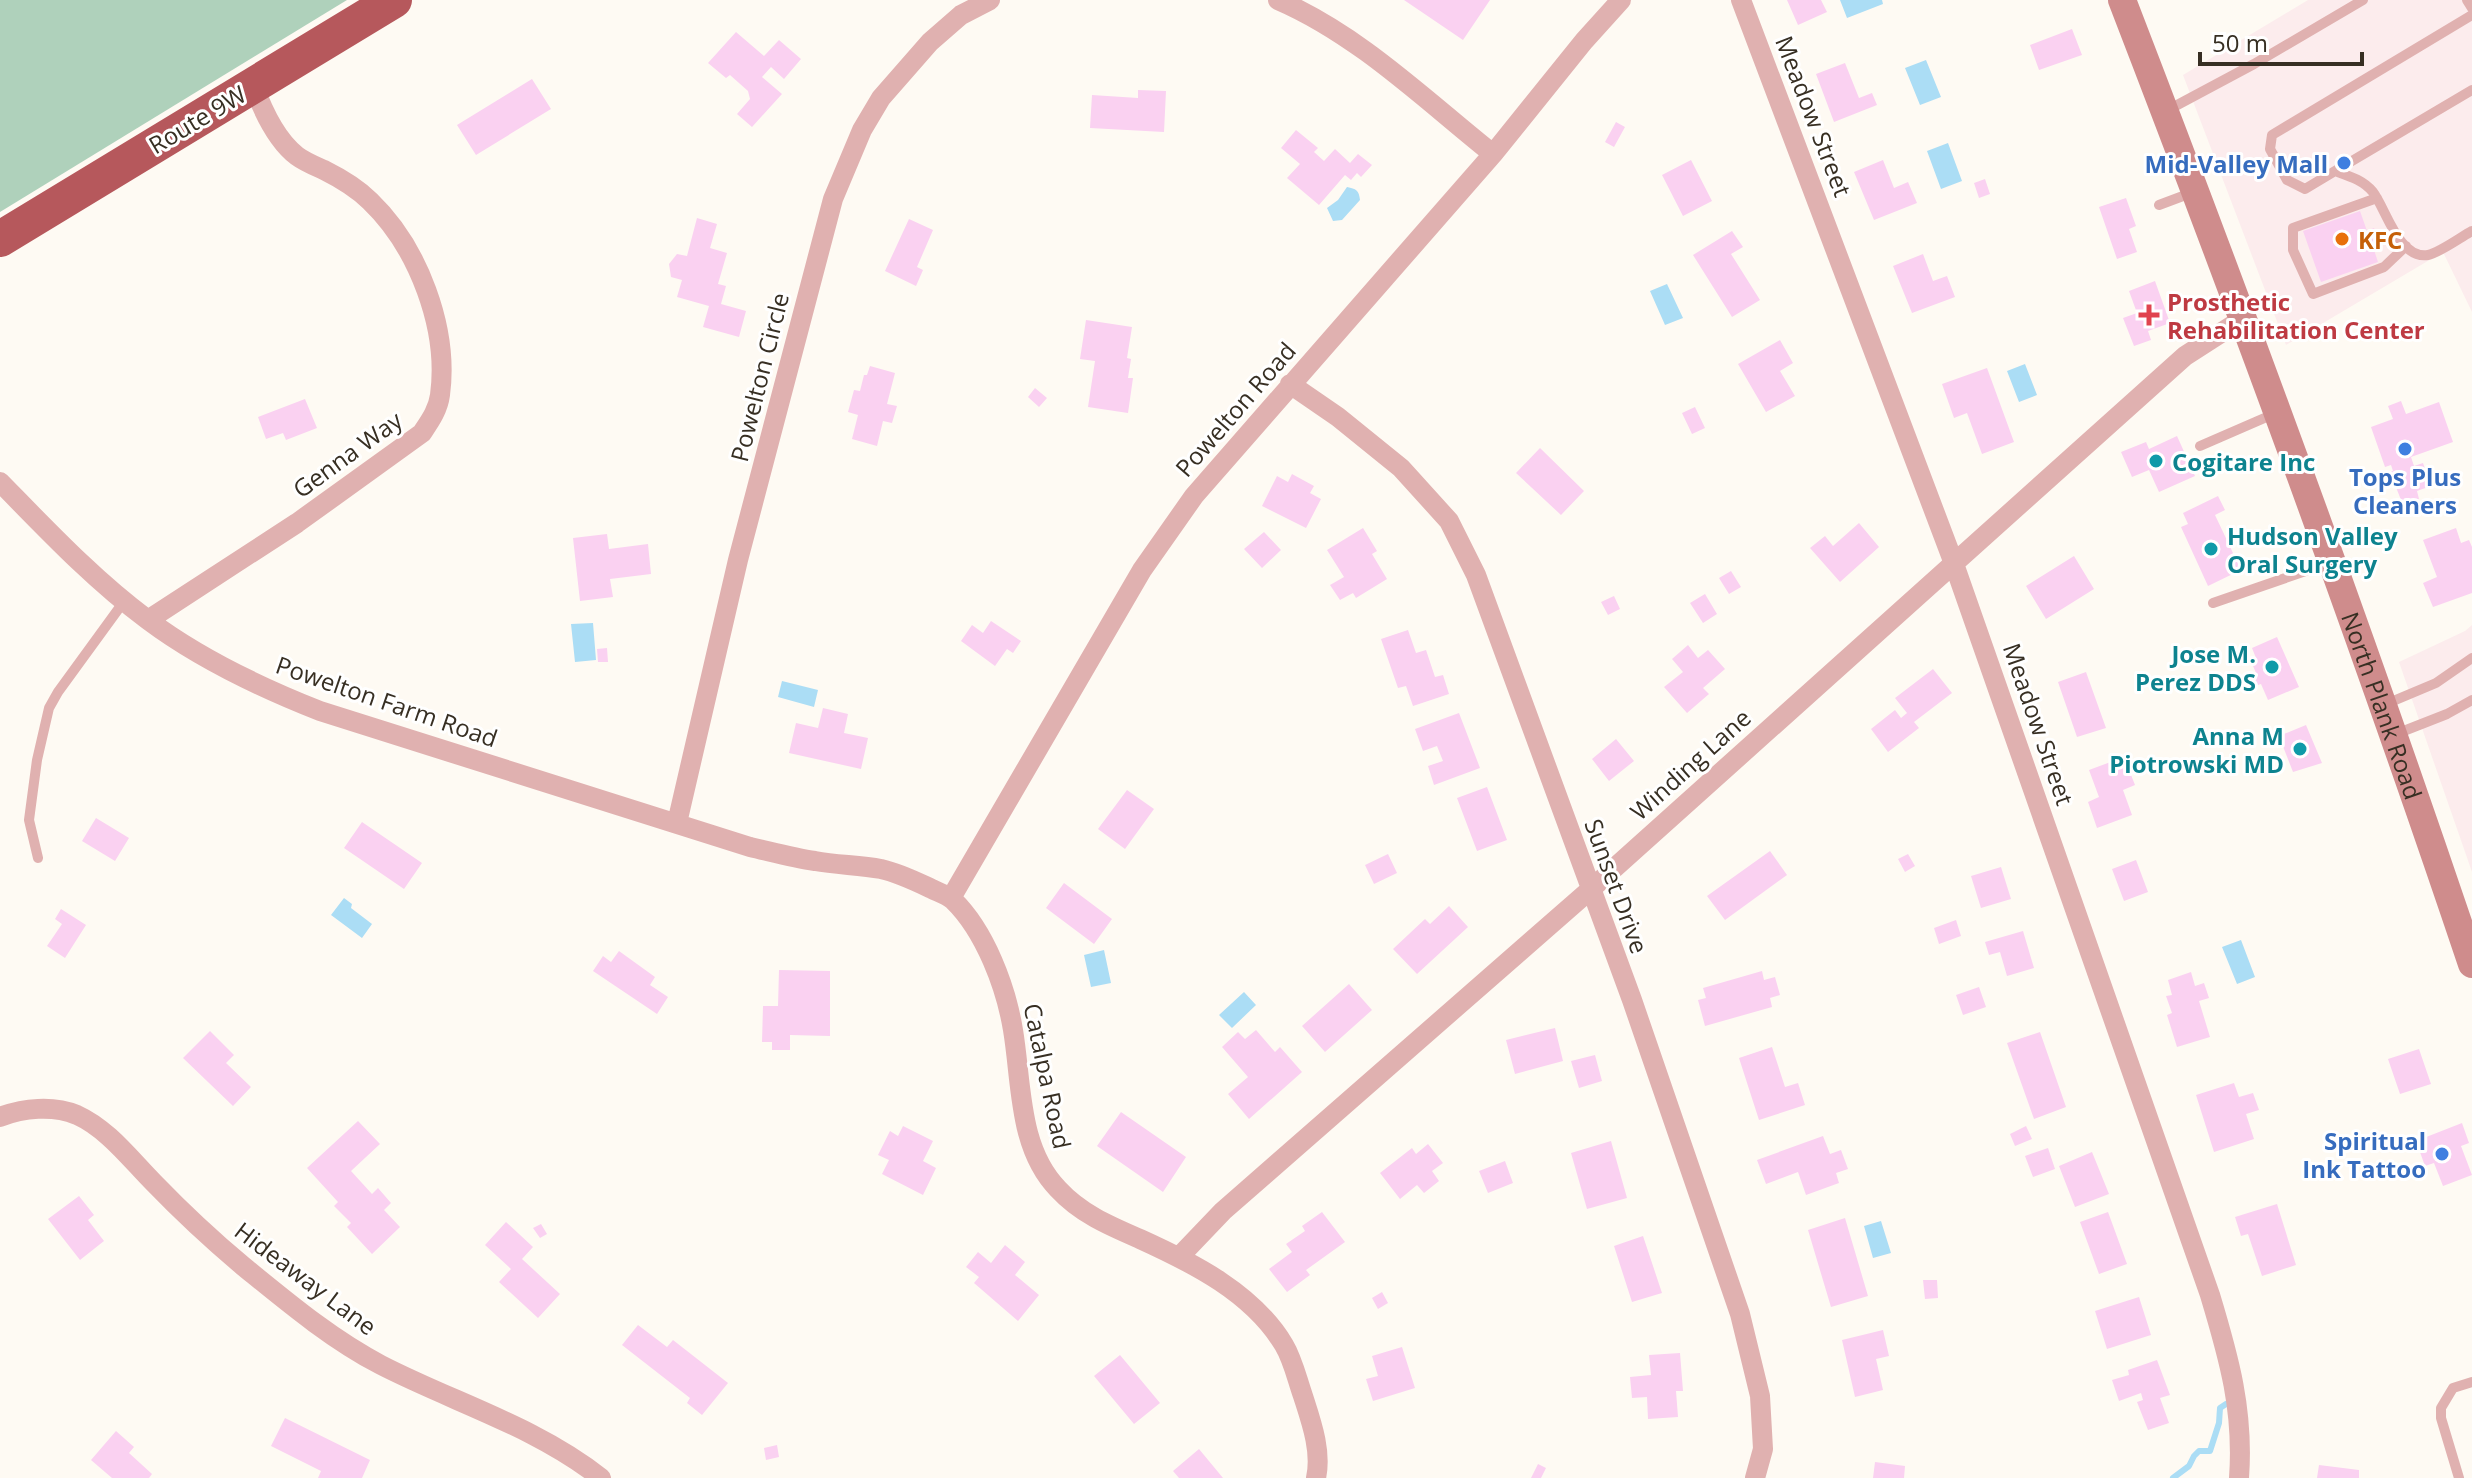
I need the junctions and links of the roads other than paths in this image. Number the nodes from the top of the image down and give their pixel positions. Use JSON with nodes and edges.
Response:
{"nodes":[{"id":1,"x":394,"y":0,"type":"edge"},
{"id":2,"x":990,"y":0,"type":"edge"},
{"id":3,"x":1278,"y":0,"type":"edge"},
{"id":4,"x":1621,"y":0,"type":"edge"},
{"id":5,"x":1741,"y":0,"type":"edge"},
{"id":6,"x":2122,"y":0,"type":"edge"},
{"id":7,"x":2363,"y":0,"type":"edge"},
{"id":8,"x":2467,"y":0,"type":"edge"},
{"id":9,"x":2472,"y":8,"type":"edge"},
{"id":10,"x":2472,"y":15,"type":"edge"},
{"id":11,"x":253,"y":84,"type":"junction"},
{"id":12,"x":2472,"y":90,"type":"edge"},
{"id":13,"x":2165,"y":112,"type":"junction"},
{"id":14,"x":1493,"y":154,"type":"junction"},
{"id":15,"x":2335,"y":171,"type":"junction"},
{"id":16,"x":2195,"y":192,"type":"junction"},
{"id":17,"x":2377,"y":198,"type":"junction"},
{"id":18,"x":2159,"y":205,"type":"dead end"},
{"id":19,"x":2472,"y":231,"type":"edge"},
{"id":20,"x":0,"y":239,"type":"edge"},
{"id":21,"x":2406,"y":246,"type":"junction"},
{"id":22,"x":2244,"y":318,"type":"junction"},
{"id":23,"x":1290,"y":384,"type":"junction"},
{"id":24,"x":2278,"y":412,"type":"junction"},
{"id":25,"x":2200,"y":446,"type":"dead end"},
{"id":26,"x":0,"y":482,"type":"edge"},
{"id":27,"x":1953,"y":561,"type":"junction"},
{"id":28,"x":2333,"y":561,"type":"junction"},
{"id":29,"x":125,"y":600,"type":"junction"},
{"id":30,"x":2213,"y":603,"type":"dead end"},
{"id":31,"x":148,"y":620,"type":"junction"},
{"id":32,"x":2472,"y":658,"type":"edge"},
{"id":33,"x":2472,"y":700,"type":"edge"},
{"id":34,"x":2383,"y":705,"type":"junction"},
{"id":35,"x":2394,"y":735,"type":"junction"},
{"id":36,"x":677,"y":823,"type":"junction"},
{"id":37,"x":38,"y":858,"type":"dead end"},
{"id":38,"x":1591,"y":889,"type":"junction"},
{"id":39,"x":951,"y":898,"type":"junction"},
{"id":40,"x":2472,"y":964,"type":"edge"},
{"id":41,"x":0,"y":1117,"type":"edge"},
{"id":42,"x":1179,"y":1257,"type":"junction"},
{"id":43,"x":2472,"y":1382,"type":"edge"},
{"id":44,"x":601,"y":1478,"type":"edge"},
{"id":45,"x":1316,"y":1478,"type":"edge"},
{"id":46,"x":1755,"y":1478,"type":"edge"},
{"id":47,"x":2239,"y":1478,"type":"edge"},
{"id":48,"x":2459,"y":1478,"type":"edge"}],
"edges":[{"from":1,"to":11,"type":"highway","name":"Route 9W"},
{"from":2,"to":36,"type":"street","name":"Powelton Circle"},
{"from":3,"to":14,"type":"street"},
{"from":4,"to":14,"type":"street","name":"Powelton Road"},
{"from":5,"to":27,"type":"street","name":"Meadow Street"},
{"from":6,"to":13,"type":"main road","name":"North Plank Road"},
{"from":7,"to":13,"type":"lane"},
{"from":8,"to":9,"type":"lane"},
{"from":10,"to":15,"type":"lane"},
{"from":11,"to":20,"type":"highway","name":"Route 9W"},
{"from":11,"to":31,"type":"street","name":"Genna Way"},
{"from":12,"to":15,"type":"lane"},
{"from":13,"to":16,"type":"main road","name":"North Plank Road"},
{"from":14,"to":23,"type":"street","name":"Powelton Road"},
{"from":15,"to":17,"type":"lane"},
{"from":16,"to":18,"type":"lane"},
{"from":16,"to":22,"type":"main road","name":"North Plank Road"},
{"from":17,"to":21,"type":"lane"},
{"from":17,"to":21,"type":"lane"},
{"from":19,"to":21,"type":"lane"},
{"from":22,"to":24,"type":"main road","name":"North Plank Road"},
{"from":22,"to":27,"type":"street","name":"Winding Lane"},
{"from":23,"to":38,"type":"street","name":"Sunset Drive"},
{"from":23,"to":39,"type":"street","name":"Powelton Road"},
{"from":24,"to":25,"type":"lane"},
{"from":24,"to":28,"type":"main road","name":"North Plank Road"},
{"from":26,"to":29,"type":"street","name":"Powelton Farm Road"},
{"from":27,"to":38,"type":"street","name":"Winding Lane"},
{"from":27,"to":47,"type":"street","name":"Meadow Street"},
{"from":28,"to":30,"type":"lane"},
{"from":28,"to":34,"type":"main road","name":"North Plank Road"},
{"from":29,"to":31,"type":"street","name":"Powelton Farm Road"},
{"from":29,"to":37,"type":"lane"},
{"from":31,"to":36,"type":"street","name":"Powelton Farm Road"},
{"from":32,"to":34,"type":"lane"},
{"from":33,"to":35,"type":"lane"},
{"from":34,"to":35,"type":"main road","name":"North Plank Road"},
{"from":35,"to":40,"type":"main road","name":"North Plank Road"},
{"from":36,"to":39,"type":"street","name":"Catalpa Road"},
{"from":38,"to":42,"type":"street","name":"Winding Lane"},
{"from":38,"to":46,"type":"street","name":"Sunset Drive"},
{"from":39,"to":42,"type":"street","name":"Catalpa Road"},
{"from":41,"to":44,"type":"street","name":"Hideaway Lane"},
{"from":42,"to":45,"type":"street","name":"Catalpa Road"},
{"from":43,"to":48,"type":"lane"}]}
